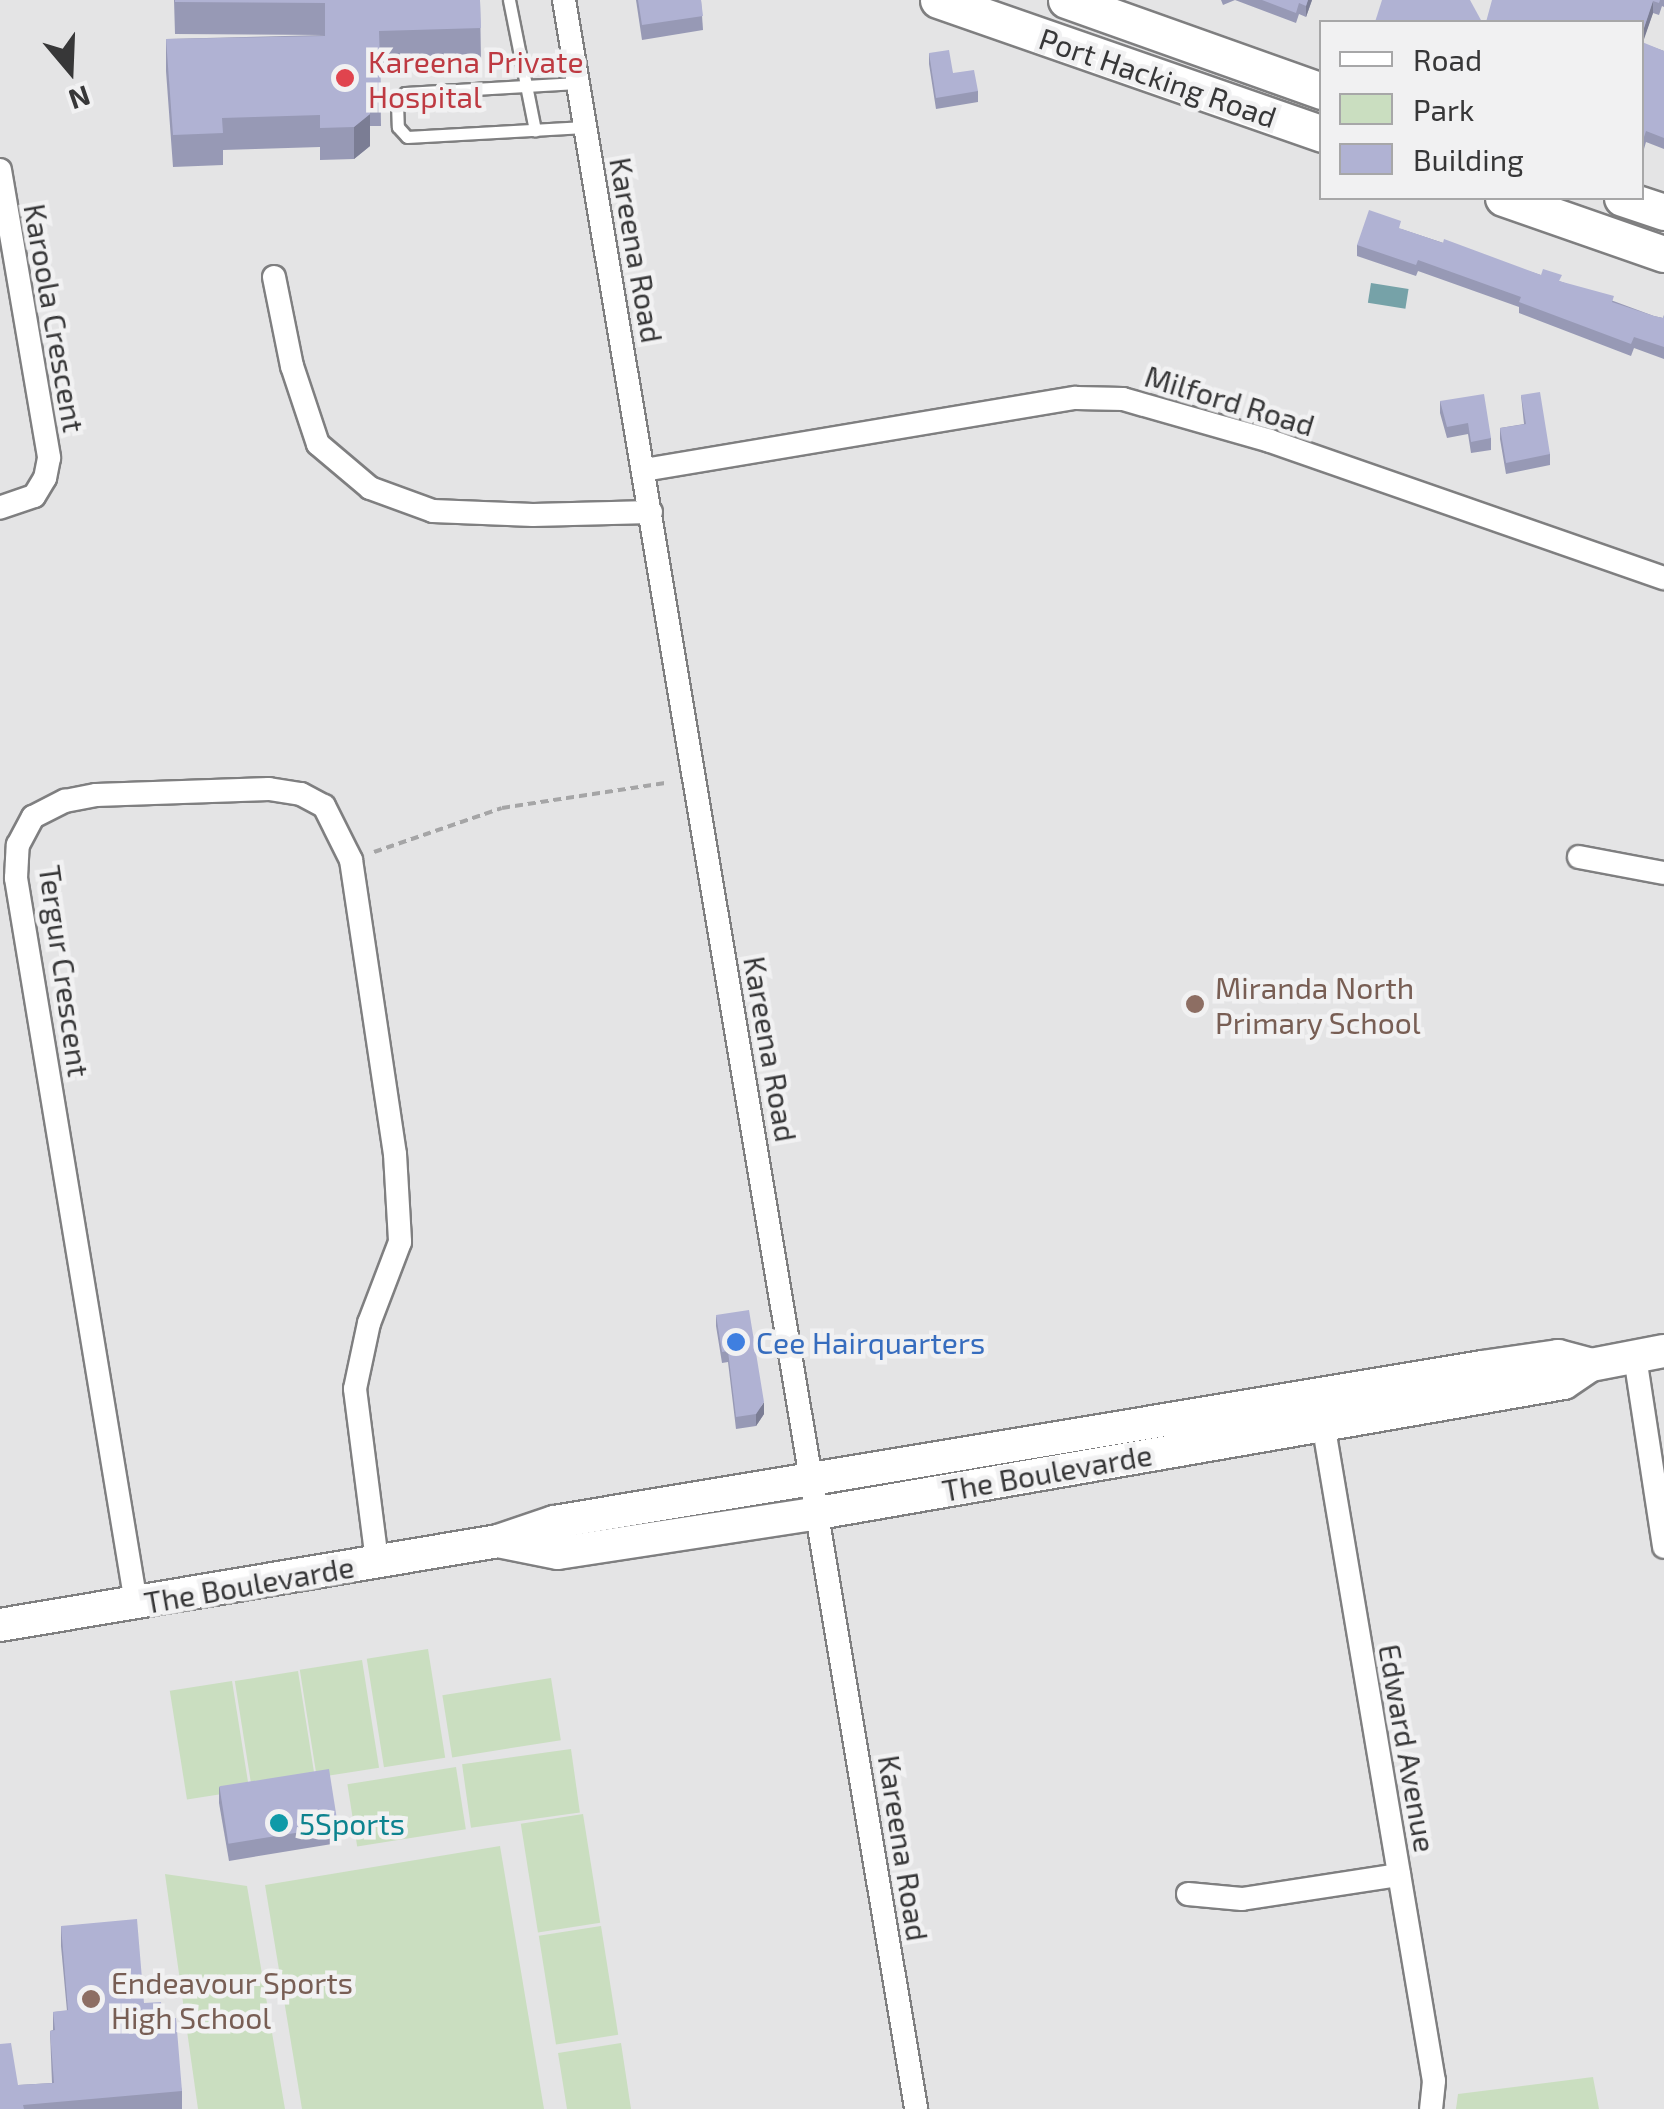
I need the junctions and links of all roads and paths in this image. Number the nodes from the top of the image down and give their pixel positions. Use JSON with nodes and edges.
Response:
{"nodes":[{"id":1,"x":509,"y":0,"type":"edge"},
{"id":2,"x":564,"y":0,"type":"edge"},
{"id":3,"x":938,"y":0,"type":"edge"},
{"id":4,"x":1066,"y":0,"type":"edge"},
{"id":5,"x":577,"y":82,"type":"junction"},
{"id":6,"x":527,"y":86,"type":"junction"},
{"id":7,"x":1319,"y":90,"type":"edge"},
{"id":8,"x":585,"y":128,"type":"junction"},
{"id":9,"x":535,"y":130,"type":"junction"},
{"id":10,"x":1319,"y":133,"type":"edge"},
{"id":11,"x":0,"y":170,"type":"edge"},
{"id":12,"x":1509,"y":200,"type":"edge"},
{"id":13,"x":1628,"y":200,"type":"edge"},
{"id":14,"x":1664,"y":212,"type":"edge"},
{"id":15,"x":1664,"y":254,"type":"edge"},
{"id":16,"x":274,"y":277,"type":"dead end"},
{"id":17,"x":644,"y":470,"type":"junction"},
{"id":18,"x":0,"y":508,"type":"edge"},
{"id":19,"x":651,"y":512,"type":"junction"},
{"id":20,"x":1664,"y":578,"type":"edge"},
{"id":21,"x":665,"y":782,"type":"dead end"},
{"id":22,"x":1580,"y":857,"type":"dead end"},
{"id":23,"x":351,"y":860,"type":"junction"},
{"id":24,"x":1664,"y":873,"type":"edge"},
{"id":25,"x":1650,"y":1354,"type":"edge"},
{"id":26,"x":1321,"y":1410,"type":"junction"},
{"id":27,"x":816,"y":1496,"type":"junction"},
{"id":28,"x":1664,"y":1547,"type":"edge"},
{"id":29,"x":376,"y":1562,"type":"junction"},
{"id":30,"x":136,"y":1603,"type":"junction"},
{"id":31,"x":0,"y":1626,"type":"edge"},
{"id":32,"x":1399,"y":1875,"type":"junction"},
{"id":33,"x":1188,"y":1894,"type":"dead end"},
{"id":34,"x":916,"y":2109,"type":"edge"},
{"id":35,"x":1431,"y":2109,"type":"edge"}],
"edges":[{"from":1,"to":6,"type":"lane"},
{"from":2,"to":5,"type":"street","name":"Kareena Road"},
{"from":3,"to":10,"type":"main road","name":"Port Hacking Road"},
{"from":4,"to":7,"type":"main road","name":"Port Hacking Road"},
{"from":5,"to":6,"type":"lane"},
{"from":5,"to":8,"type":"street","name":"Kareena Road"},
{"from":6,"to":9,"type":"lane"},
{"from":6,"to":9,"type":"lane"},
{"from":8,"to":9,"type":"lane"},
{"from":8,"to":17,"type":"street","name":"Kareena Road"},
{"from":11,"to":18,"type":"street","name":"Karoola Crescent"},
{"from":12,"to":15,"type":"main road"},
{"from":13,"to":14,"type":"main road"},
{"from":16,"to":19,"type":"street"},
{"from":17,"to":19,"type":"street","name":"Kareena Road"},
{"from":17,"to":20,"type":"street","name":"Milford Road"},
{"from":19,"to":27,"type":"street","name":"Kareena Road"},
{"from":21,"to":23,"type":"path"},
{"from":22,"to":24,"type":"street"},
{"from":23,"to":29,"type":"street","name":"Tergur Crescent"},
{"from":23,"to":30,"type":"street","name":"Tergur Crescent"},
{"from":25,"to":26,"type":"main road","name":"The Boulevarde"},
{"from":25,"to":28,"type":"street"},
{"from":26,"to":27,"type":"main road","name":"The Boulevarde"},
{"from":26,"to":32,"type":"street","name":"Edward Avenue"},
{"from":27,"to":29,"type":"main road","name":"The Boulevarde"},
{"from":27,"to":34,"type":"street","name":"Kareena Road"},
{"from":29,"to":30,"type":"main road","name":"The Boulevarde"},
{"from":30,"to":31,"type":"main road","name":"The Boulevarde"},
{"from":32,"to":33,"type":"street"},
{"from":32,"to":35,"type":"street","name":"Edward Avenue"}]}
